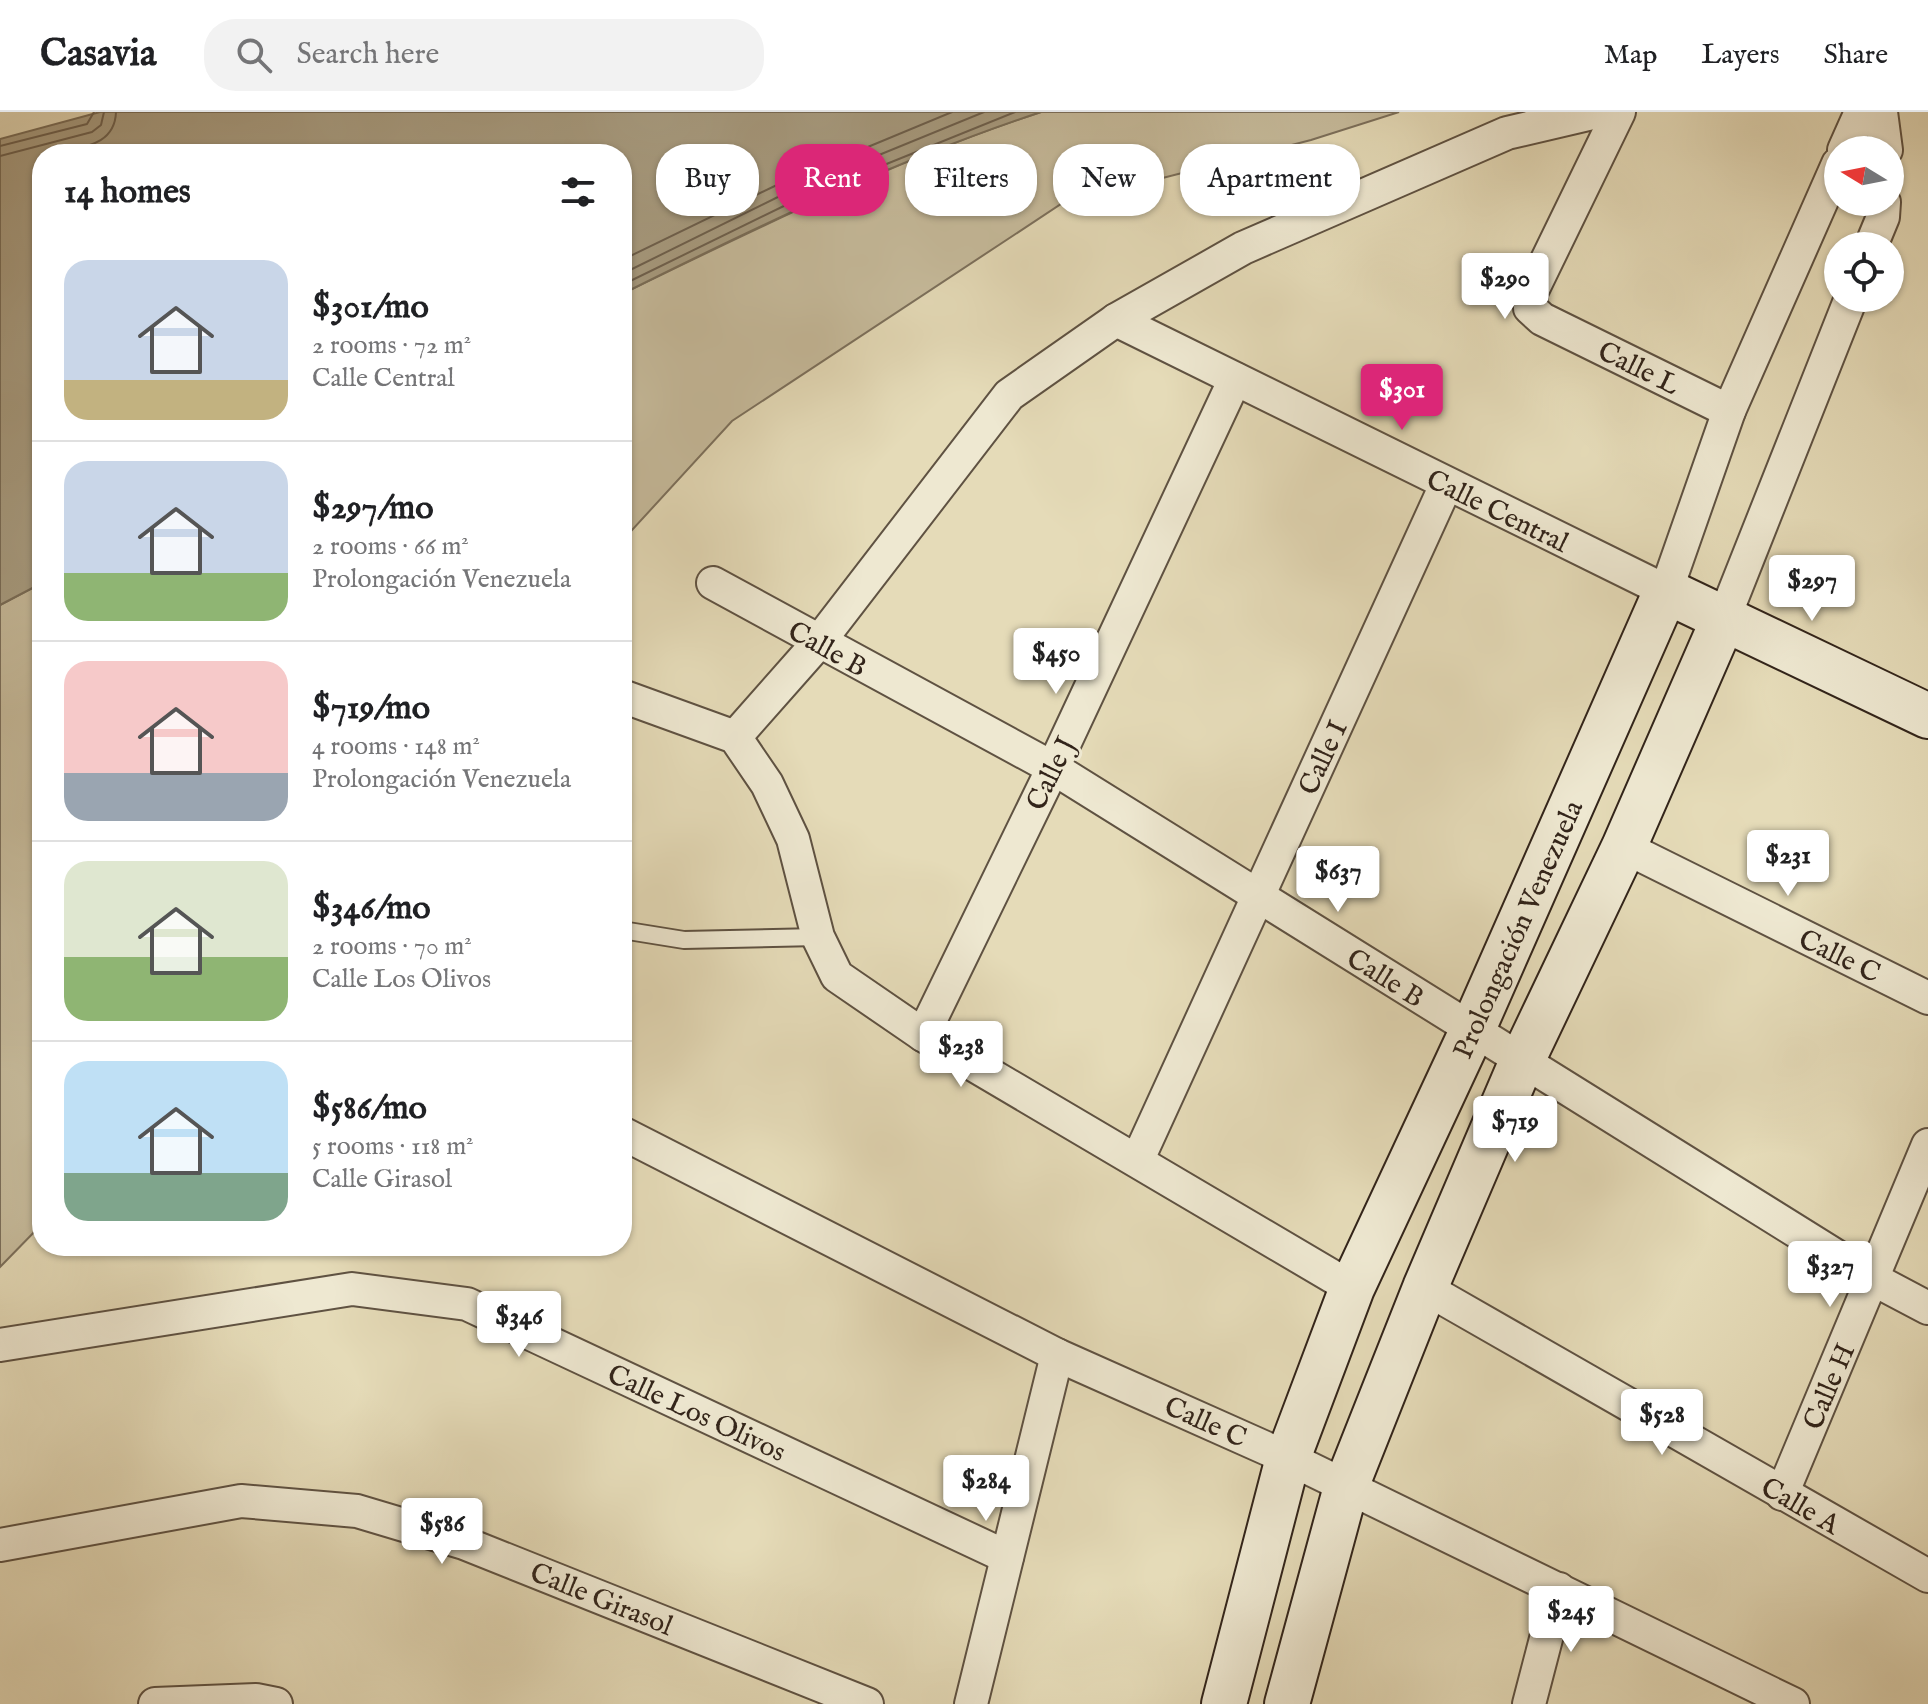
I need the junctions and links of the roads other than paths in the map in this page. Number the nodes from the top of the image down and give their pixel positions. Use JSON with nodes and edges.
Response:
{"nodes":[{"id":1,"x":1597,"y":112,"type":"edge"},
{"id":2,"x":1619,"y":112,"type":"edge"},
{"id":3,"x":1861,"y":112,"type":"edge"},
{"id":4,"x":1881,"y":112,"type":"edge"},
{"id":5,"x":1850,"y":136,"type":"edge"},
{"id":6,"x":1884,"y":136,"type":"edge"},
{"id":7,"x":1824,"y":196,"type":"edge"},
{"id":8,"x":1845,"y":312,"type":"edge"},
{"id":9,"x":1116,"y":320,"type":"junction"},
{"id":10,"x":1235,"y":379,"type":"junction"},
{"id":11,"x":1729,"y":411,"type":"junction"},
{"id":12,"x":1446,"y":485,"type":"junction"},
{"id":13,"x":713,"y":583,"type":"dead end"},
{"id":14,"x":1666,"y":591,"type":"junction"},
{"id":15,"x":1724,"y":618,"type":"junction"},
{"id":16,"x":818,"y":643,"type":"junction"},
{"id":17,"x":632,"y":700,"type":"edge"},
{"id":18,"x":1927,"y":712,"type":"edge"},
{"id":19,"x":735,"y":737,"type":"junction"},
{"id":20,"x":1053,"y":768,"type":"junction"},
{"id":21,"x":1624,"y":847,"type":"junction"},
{"id":22,"x":1258,"y":896,"type":"junction"},
{"id":23,"x":632,"y":932,"type":"edge"},
{"id":24,"x":818,"y":937,"type":"junction"},
{"id":25,"x":1928,"y":998,"type":"edge"},
{"id":26,"x":1472,"y":1031,"type":"junction"},
{"id":27,"x":923,"y":1035,"type":"junction"},
{"id":28,"x":1522,"y":1061,"type":"junction"},
{"id":29,"x":632,"y":1138,"type":"edge"},
{"id":30,"x":1928,"y":1145,"type":"edge"},
{"id":31,"x":1138,"y":1159,"type":"junction"},
{"id":32,"x":1873,"y":1279,"type":"junction"},
{"id":33,"x":1352,"y":1288,"type":"junction"},
{"id":34,"x":1425,"y":1288,"type":"junction"},
{"id":35,"x":1928,"y":1308,"type":"edge"},
{"id":36,"x":0,"y":1345,"type":"edge"},
{"id":37,"x":1057,"y":1355,"type":"junction"},
{"id":38,"x":1288,"y":1458,"type":"junction"},
{"id":39,"x":1346,"y":1487,"type":"junction"},
{"id":40,"x":1782,"y":1494,"type":"junction"},
{"id":41,"x":0,"y":1545,"type":"edge"},
{"id":42,"x":1007,"y":1557,"type":"junction"},
{"id":43,"x":1928,"y":1576,"type":"edge"},
{"id":44,"x":1559,"y":1589,"type":"junction"},
{"id":45,"x":155,"y":1704,"type":"edge"},
{"id":46,"x":276,"y":1704,"type":"edge"},
{"id":47,"x":867,"y":1704,"type":"edge"},
{"id":48,"x":971,"y":1704,"type":"edge"},
{"id":49,"x":1224,"y":1704,"type":"edge"},
{"id":50,"x":1287,"y":1704,"type":"edge"},
{"id":51,"x":1529,"y":1704,"type":"edge"},
{"id":52,"x":1793,"y":1704,"type":"edge"}],
"edges":[{"from":1,"to":9,"type":"street"},
{"from":2,"to":11,"type":"street","name":"Calle L"},
{"from":3,"to":5,"type":"street"},
{"from":4,"to":6,"type":"street"},
{"from":7,"to":11,"type":"street","name":"Prolongación Venezuela"},
{"from":8,"to":15,"type":"street","name":"Prolongación Venezuela"},
{"from":9,"to":10,"type":"street","name":"Calle Central"},
{"from":9,"to":16,"type":"street"},
{"from":10,"to":12,"type":"street","name":"Calle Central"},
{"from":10,"to":20,"type":"street","name":"Calle J"},
{"from":11,"to":14,"type":"street","name":"Prolongación Venezuela"},
{"from":12,"to":14,"type":"street","name":"Calle Central"},
{"from":12,"to":22,"type":"street","name":"Calle I"},
{"from":13,"to":16,"type":"street","name":"Calle B"},
{"from":14,"to":15,"type":"street"},
{"from":14,"to":26,"type":"street","name":"Prolongación Venezuela"},
{"from":15,"to":18,"type":"street"},
{"from":15,"to":21,"type":"street","name":"Prolongación Venezuela"},
{"from":16,"to":19,"type":"street"},
{"from":16,"to":20,"type":"street","name":"Calle B"},
{"from":17,"to":19,"type":"street"},
{"from":19,"to":24,"type":"street"},
{"from":20,"to":22,"type":"street","name":"Calle B"},
{"from":20,"to":27,"type":"street","name":"Calle J"},
{"from":21,"to":25,"type":"street","name":"Calle C"},
{"from":21,"to":28,"type":"street","name":"Prolongación Venezuela"},
{"from":22,"to":26,"type":"street","name":"Calle B"},
{"from":22,"to":31,"type":"street","name":"Calle I"},
{"from":23,"to":24,"type":"lane"},
{"from":24,"to":27,"type":"street"},
{"from":26,"to":28,"type":"street","name":"Calle B"},
{"from":26,"to":33,"type":"street","name":"Prolongación Venezuela"},
{"from":27,"to":31,"type":"street"},
{"from":28,"to":32,"type":"street","name":"Calle B"},
{"from":28,"to":34,"type":"street","name":"Prolongación Venezuela"},
{"from":29,"to":37,"type":"street","name":"Calle C"},
{"from":30,"to":32,"type":"street","name":"Calle H"},
{"from":31,"to":33,"type":"street"},
{"from":32,"to":35,"type":"street","name":"Calle B"},
{"from":32,"to":40,"type":"street","name":"Calle H"},
{"from":33,"to":38,"type":"street","name":"Prolongación Venezuela"},
{"from":34,"to":39,"type":"street","name":"Prolongación Venezuela"},
{"from":34,"to":40,"type":"street","name":"Calle A"},
{"from":36,"to":42,"type":"street","name":"Calle Los Olivos"},
{"from":37,"to":38,"type":"street","name":"Calle C"},
{"from":37,"to":42,"type":"street"},
{"from":38,"to":39,"type":"street","name":"Calle C"},
{"from":38,"to":49,"type":"street","name":"Prolongación Venezuela"},
{"from":39,"to":44,"type":"street","name":"Calle C"},
{"from":39,"to":50,"type":"street","name":"Prolongación Venezuela"},
{"from":40,"to":43,"type":"street","name":"Calle A"},
{"from":41,"to":47,"type":"street","name":"Calle Girasol"},
{"from":42,"to":48,"type":"street"},
{"from":44,"to":51,"type":"street"},
{"from":44,"to":52,"type":"street","name":"Calle C"},
{"from":45,"to":46,"type":"street"}]}
